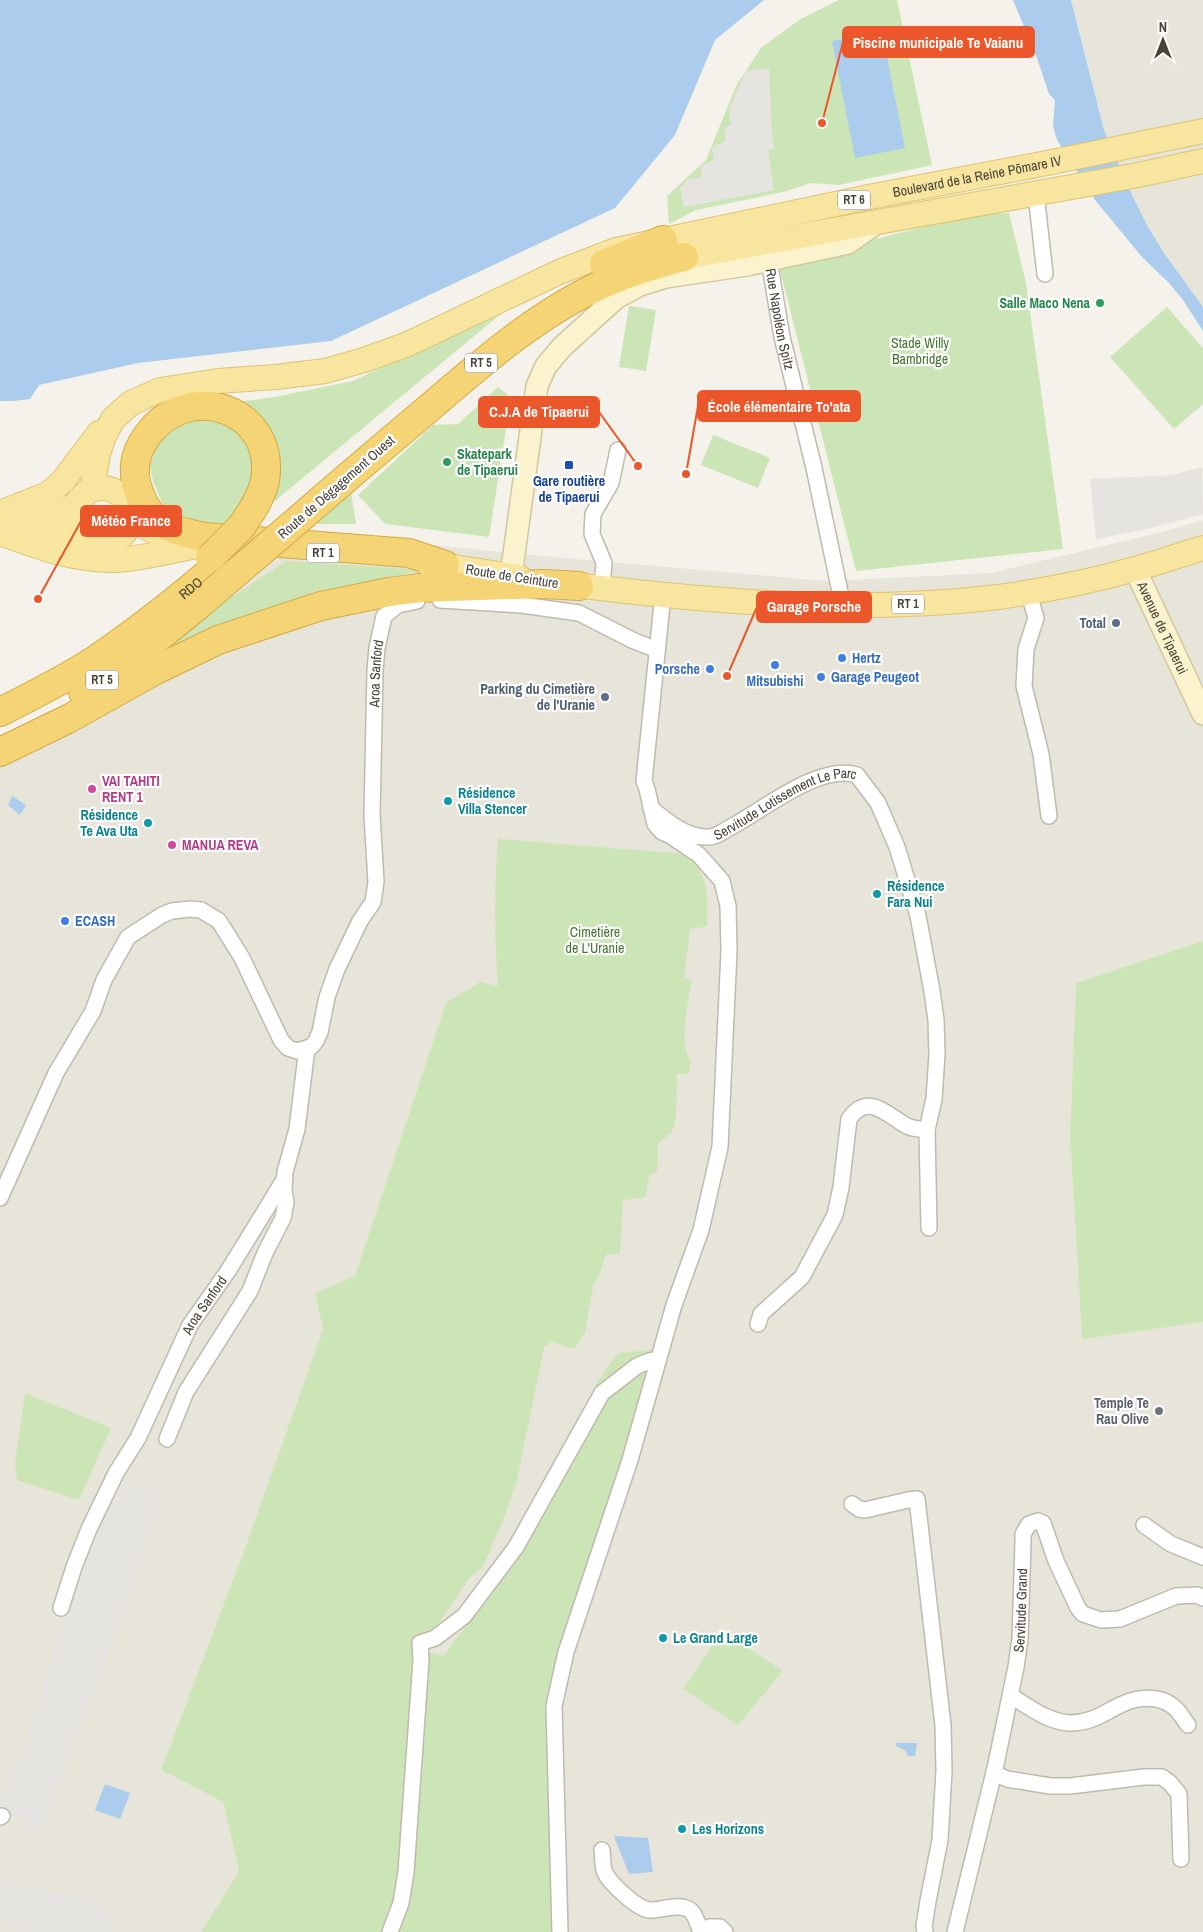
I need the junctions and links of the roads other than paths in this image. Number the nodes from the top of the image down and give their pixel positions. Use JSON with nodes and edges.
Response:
{"nodes":[{"id":1,"x":1203,"y":131,"type":"edge"},
{"id":2,"x":1203,"y":160,"type":"edge"},
{"id":3,"x":1043,"y":193,"type":"junction"},
{"id":4,"x":875,"y":224,"type":"junction"},
{"id":5,"x":663,"y":240,"type":"junction"},
{"id":6,"x":684,"y":258,"type":"joint"},
{"id":7,"x":769,"y":260,"type":"junction"},
{"id":8,"x":1045,"y":274,"type":"dead end"},
{"id":9,"x":164,"y":418,"type":"junction"},
{"id":10,"x":113,"y":419,"type":"junction"},
{"id":11,"x":618,"y":450,"type":"dead end"},
{"id":12,"x":83,"y":498,"type":"junction"},
{"id":13,"x":124,"y":504,"type":"junction"},
{"id":14,"x":298,"y":508,"type":"junction"},
{"id":15,"x":0,"y":514,"type":"edge"},
{"id":16,"x":0,"y":524,"type":"edge"},
{"id":17,"x":0,"y":533,"type":"edge"},
{"id":18,"x":80,"y":534,"type":"junction"},
{"id":19,"x":121,"y":536,"type":"junction"},
{"id":20,"x":1203,"y":548,"type":"edge"},
{"id":21,"x":209,"y":556,"type":"junction"},
{"id":22,"x":445,"y":565,"type":"junction"},
{"id":23,"x":1135,"y":569,"type":"junction"},
{"id":24,"x":512,"y":576,"type":"junction"},
{"id":25,"x":591,"y":587,"type":"junction"},
{"id":26,"x":1028,"y":591,"type":"junction"},
{"id":27,"x":663,"y":594,"type":"junction"},
{"id":28,"x":843,"y":606,"type":"junction"},
{"id":29,"x":657,"y":650,"type":"junction"},
{"id":30,"x":0,"y":712,"type":"edge"},
{"id":31,"x":1203,"y":714,"type":"edge"},
{"id":32,"x":0,"y":740,"type":"edge"},
{"id":33,"x":0,"y":752,"type":"edge"},
{"id":34,"x":651,"y":808,"type":"junction"},
{"id":35,"x":1049,"y":816,"type":"dead end"},
{"id":36,"x":307,"y":1048,"type":"junction"},
{"id":37,"x":926,"y":1130,"type":"junction"},
{"id":38,"x":284,"y":1180,"type":"junction"},
{"id":39,"x":0,"y":1198,"type":"edge"},
{"id":40,"x":929,"y":1228,"type":"dead end"},
{"id":41,"x":758,"y":1324,"type":"dead end"},
{"id":42,"x":657,"y":1360,"type":"junction"},
{"id":43,"x":167,"y":1439,"type":"dead end"},
{"id":44,"x":852,"y":1504,"type":"dead end"},
{"id":45,"x":1144,"y":1525,"type":"dead end"},
{"id":46,"x":1203,"y":1557,"type":"edge"},
{"id":47,"x":1203,"y":1598,"type":"edge"},
{"id":48,"x":61,"y":1608,"type":"dead end"},
{"id":49,"x":1011,"y":1696,"type":"junction"},
{"id":50,"x":1188,"y":1725,"type":"dead end"},
{"id":51,"x":994,"y":1773,"type":"junction"},
{"id":52,"x":602,"y":1850,"type":"dead end"},
{"id":53,"x":1180,"y":1859,"type":"dead end"},
{"id":54,"x":390,"y":1932,"type":"edge"},
{"id":55,"x":560,"y":1932,"type":"edge"},
{"id":56,"x":702,"y":1932,"type":"edge"},
{"id":57,"x":725,"y":1932,"type":"edge"},
{"id":58,"x":925,"y":1932,"type":"edge"},
{"id":59,"x":955,"y":1932,"type":"edge"}],
"edges":[{"from":1,"to":5,"type":"main road","name":"Boulevard de la Reine Pōmare IV","number":"RT 6"},
{"from":2,"to":3,"type":"main road","number":"RT 6"},
{"from":3,"to":4,"type":"main road","name":"Boulevard de la Reine Pōmare IV","number":"RT 6"},
{"from":3,"to":8,"type":"street"},
{"from":4,"to":6,"type":"main road","name":"Boulevard de la Reine Pōmare IV","number":"RT 6"},
{"from":4,"to":7,"type":"street","name":"Rue Napoléon Spitz"},
{"from":5,"to":10,"type":"main road","name":"Boulevard de la Reine Pōmare IV"},
{"from":5,"to":14,"type":"highway","name":"Route de Dégagement Ouest","number":"RT 5"},
{"from":6,"to":14,"type":"highway","name":"Route de Dégagement Ouest","number":"RT 5"},
{"from":7,"to":24,"type":"street"},
{"from":7,"to":28,"type":"street","name":"Rue Napoléon Spitz"},
{"from":9,"to":13,"type":"highway"},
{"from":9,"to":21,"type":"highway","bridge":true},
{"from":9,"to":22,"type":"highway"},
{"from":10,"to":12,"type":"main road"},
{"from":10,"to":15,"type":"main road","name":"Boulevard de la Reine Pōmare IV"},
{"from":11,"to":25,"type":"street"},
{"from":12,"to":13,"type":"main road","number":"RT 1"},
{"from":12,"to":16,"type":"main road","number":"RT 1"},
{"from":12,"to":18,"type":"main road"},
{"from":13,"to":19,"type":"main road"},
{"from":13,"to":21,"type":"main road","number":"RT 1"},
{"from":14,"to":21,"type":"highway","name":"Route de Dégagement Ouest","number":"RT 5"},
{"from":14,"to":32,"type":"highway","name":"Route de Dégagement Ouest","number":"RT 5","bridge":true},
{"from":16,"to":18,"type":"main road","number":"RT 1"},
{"from":17,"to":21,"type":"main road","number":"RT 1"},
{"from":18,"to":19,"type":"main road","number":"RT 1"},
{"from":19,"to":21,"type":"main road","number":"RT 1"},
{"from":20,"to":23,"type":"main road","number":"RT 1"},
{"from":21,"to":22,"type":"main road","number":"RT 1"},
{"from":21,"to":30,"type":"highway","number":"RT 5"},
{"from":22,"to":24,"type":"main road","name":"Route de Ceinture","number":"RT 1"},
{"from":23,"to":26,"type":"main road","number":"RT 1"},
{"from":23,"to":31,"type":"street","name":"Avenue de Tipaerui"},
{"from":24,"to":25,"type":"main road","name":"Route de Ceinture","number":"RT 1"},
{"from":25,"to":27,"type":"main road","number":"RT 1"},
{"from":25,"to":33,"type":"highway"},
{"from":26,"to":28,"type":"main road","number":"RT 1"},
{"from":26,"to":35,"type":"street"},
{"from":27,"to":28,"type":"main road","number":"RT 1"},
{"from":27,"to":29,"type":"street"},
{"from":29,"to":34,"type":"street"},
{"from":29,"to":36,"type":"street","name":"Aroa Sanford"},
{"from":34,"to":37,"type":"street","name":"Servitude Lotissement Le Parc"},
{"from":34,"to":42,"type":"street"},
{"from":36,"to":38,"type":"street"},
{"from":36,"to":39,"type":"street"},
{"from":37,"to":40,"type":"street","name":"Servitude Lotissement Le Parc"},
{"from":37,"to":41,"type":"street"},
{"from":38,"to":43,"type":"street"},
{"from":38,"to":48,"type":"street","name":"Aroa Sanford"},
{"from":42,"to":54,"type":"street"},
{"from":42,"to":55,"type":"street"},
{"from":44,"to":58,"type":"street"},
{"from":45,"to":46,"type":"street"},
{"from":47,"to":49,"type":"street","name":"Servitude Grand"},
{"from":49,"to":50,"type":"street"},
{"from":49,"to":51,"type":"street","name":"Servitude Grand"},
{"from":51,"to":53,"type":"street"},
{"from":51,"to":59,"type":"street","name":"Servitude Grand"},
{"from":52,"to":56,"type":"street"},
{"from":56,"to":57,"type":"street"}]}
